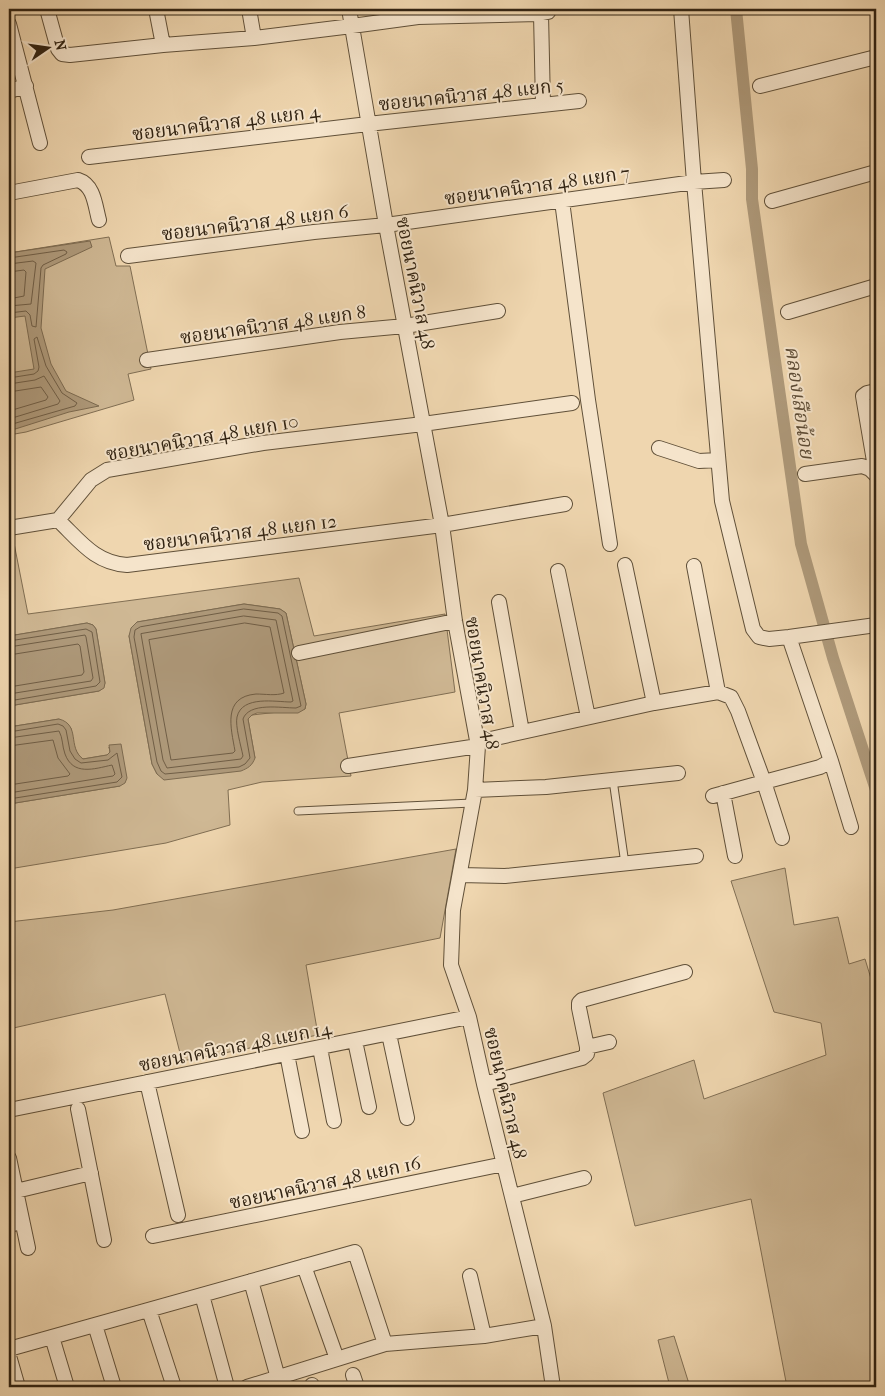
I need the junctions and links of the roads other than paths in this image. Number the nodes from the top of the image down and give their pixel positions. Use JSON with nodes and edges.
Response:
{"nodes":[{"id":1,"x":47,"y":9,"type":"edge"},
{"id":2,"x":156,"y":9,"type":"edge"},
{"id":3,"x":249,"y":9,"type":"edge"},
{"id":4,"x":349,"y":9,"type":"edge"},
{"id":5,"x":682,"y":9,"type":"edge"},
{"id":6,"x":546,"y":11,"type":"edge"},
{"id":7,"x":9,"y":24,"type":"edge"},
{"id":8,"x":352,"y":26,"type":"junction"},
{"id":9,"x":254,"y":38,"type":"junction"},
{"id":10,"x":163,"y":45,"type":"junction"},
{"id":11,"x":876,"y":57,"type":"edge"},
{"id":12,"x":26,"y":86,"type":"junction"},
{"id":13,"x":760,"y":86,"type":"dead end"},
{"id":14,"x":9,"y":91,"type":"edge"},
{"id":15,"x":578,"y":101,"type":"dead end"},
{"id":16,"x":543,"y":104,"type":"junction"},
{"id":17,"x":368,"y":124,"type":"junction"},
{"id":18,"x":40,"y":143,"type":"dead end"},
{"id":19,"x":89,"y":157,"type":"dead end"},
{"id":20,"x":876,"y":172,"type":"edge"},
{"id":21,"x":724,"y":180,"type":"dead end"},
{"id":22,"x":694,"y":182,"type":"junction"},
{"id":23,"x":9,"y":193,"type":"edge"},
{"id":24,"x":562,"y":201,"type":"junction"},
{"id":25,"x":772,"y":201,"type":"dead end"},
{"id":26,"x":99,"y":220,"type":"dead end"},
{"id":27,"x":386,"y":225,"type":"junction"},
{"id":28,"x":128,"y":256,"type":"dead end"},
{"id":29,"x":876,"y":286,"type":"edge"},
{"id":30,"x":498,"y":311,"type":"dead end"},
{"id":31,"x":788,"y":312,"type":"dead end"},
{"id":32,"x":405,"y":326,"type":"junction"},
{"id":33,"x":146,"y":360,"type":"dead end"},
{"id":34,"x":876,"y":391,"type":"edge"},
{"id":35,"x":572,"y":403,"type":"dead end"},
{"id":36,"x":423,"y":424,"type":"junction"},
{"id":37,"x":659,"y":448,"type":"dead end"},
{"id":38,"x":718,"y":460,"type":"junction"},
{"id":39,"x":805,"y":474,"type":"dead end"},
{"id":40,"x":876,"y":474,"type":"edge"},
{"id":41,"x":566,"y":504,"type":"dead end"},
{"id":42,"x":58,"y":520,"type":"junction"},
{"id":43,"x":442,"y":525,"type":"junction"},
{"id":44,"x":9,"y":528,"type":"edge"},
{"id":45,"x":610,"y":544,"type":"dead end"},
{"id":46,"x":625,"y":565,"type":"dead end"},
{"id":47,"x":694,"y":566,"type":"dead end"},
{"id":48,"x":558,"y":571,"type":"dead end"},
{"id":49,"x":499,"y":602,"type":"dead end"},
{"id":50,"x":454,"y":620,"type":"junction"},
{"id":51,"x":876,"y":624,"type":"edge"},
{"id":52,"x":788,"y":637,"type":"junction"},
{"id":53,"x":299,"y":653,"type":"dead end"},
{"id":54,"x":718,"y":692,"type":"junction"},
{"id":55,"x":654,"y":703,"type":"junction"},
{"id":56,"x":588,"y":717,"type":"junction"},
{"id":57,"x":522,"y":732,"type":"junction"},
{"id":58,"x":478,"y":744,"type":"junction"},
{"id":59,"x":831,"y":761,"type":"junction"},
{"id":60,"x":348,"y":766,"type":"dead end"},
{"id":61,"x":678,"y":774,"type":"dead end"},
{"id":62,"x":613,"y":780,"type":"junction"},
{"id":63,"x":764,"y":782,"type":"junction"},
{"id":64,"x":473,"y":797,"type":"junction"},
{"id":65,"x":298,"y":811,"type":"dead end"},
{"id":66,"x":851,"y":827,"type":"dead end"},
{"id":67,"x":782,"y":838,"type":"dead end"},
{"id":68,"x":696,"y":856,"type":"dead end"},
{"id":69,"x":735,"y":856,"type":"dead end"},
{"id":70,"x":625,"y":864,"type":"junction"},
{"id":71,"x":460,"y":875,"type":"junction"},
{"id":72,"x":685,"y":972,"type":"dead end"},
{"id":73,"x":469,"y":1017,"type":"junction"},
{"id":74,"x":389,"y":1034,"type":"junction"},
{"id":75,"x":356,"y":1041,"type":"junction"},
{"id":76,"x":609,"y":1042,"type":"dead end"},
{"id":77,"x":587,"y":1047,"type":"junction"},
{"id":78,"x":320,"y":1048,"type":"junction"},
{"id":79,"x":287,"y":1054,"type":"junction"},
{"id":80,"x":147,"y":1082,"type":"junction"},
{"id":81,"x":484,"y":1084,"type":"junction"},
{"id":82,"x":369,"y":1107,"type":"dead end"},
{"id":83,"x":78,"y":1109,"type":"dead end"},
{"id":84,"x":9,"y":1110,"type":"edge"},
{"id":85,"x":407,"y":1118,"type":"dead end"},
{"id":86,"x":334,"y":1121,"type":"dead end"},
{"id":87,"x":302,"y":1131,"type":"dead end"},
{"id":88,"x":9,"y":1158,"type":"edge"},
{"id":89,"x":504,"y":1164,"type":"junction"},
{"id":90,"x":91,"y":1173,"type":"junction"},
{"id":91,"x":584,"y":1178,"type":"dead end"},
{"id":92,"x":16,"y":1191,"type":"junction"},
{"id":93,"x":512,"y":1196,"type":"junction"},
{"id":94,"x":178,"y":1215,"type":"dead end"},
{"id":95,"x":16,"y":1224,"type":"edge"},
{"id":96,"x":153,"y":1236,"type":"dead end"},
{"id":97,"x":104,"y":1240,"type":"dead end"},
{"id":98,"x":28,"y":1248,"type":"dead end"},
{"id":99,"x":304,"y":1266,"type":"junction"},
{"id":100,"x":470,"y":1276,"type":"dead end"},
{"id":101,"x":251,"y":1281,"type":"junction"},
{"id":102,"x":202,"y":1295,"type":"junction"},
{"id":103,"x":149,"y":1310,"type":"junction"},
{"id":104,"x":95,"y":1325,"type":"junction"},
{"id":105,"x":544,"y":1326,"type":"junction"},
{"id":106,"x":484,"y":1336,"type":"junction"},
{"id":107,"x":52,"y":1337,"type":"junction"},
{"id":108,"x":384,"y":1344,"type":"junction"},
{"id":109,"x":9,"y":1349,"type":"edge"},
{"id":110,"x":9,"y":1356,"type":"edge"},
{"id":111,"x":337,"y":1359,"type":"junction"},
{"id":112,"x":278,"y":1378,"type":"junction"},
{"id":113,"x":18,"y":1387,"type":"edge"},
{"id":114,"x":67,"y":1387,"type":"edge"},
{"id":115,"x":114,"y":1387,"type":"edge"},
{"id":116,"x":174,"y":1387,"type":"edge"},
{"id":117,"x":227,"y":1387,"type":"edge"},
{"id":118,"x":247,"y":1387,"type":"edge"},
{"id":119,"x":552,"y":1387,"type":"edge"}],
"edges":[{"from":1,"to":10,"type":"street"},
{"from":2,"to":10,"type":"street"},
{"from":3,"to":9,"type":"street"},
{"from":4,"to":8,"type":"street","name":"ซอยนาคนิวาส 48"},
{"from":5,"to":22,"type":"street"},
{"from":6,"to":8,"type":"street"},
{"from":6,"to":16,"type":"street"},
{"from":7,"to":12,"type":"street"},
{"from":8,"to":9,"type":"street"},
{"from":8,"to":17,"type":"street","name":"ซอยนาคนิวาส 48"},
{"from":9,"to":10,"type":"street"},
{"from":11,"to":13,"type":"street"},
{"from":12,"to":14,"type":"street"},
{"from":12,"to":18,"type":"street"},
{"from":15,"to":16,"type":"street","name":"ซอยนาคนิวาส 48 แยก 5"},
{"from":16,"to":17,"type":"street","name":"ซอยนาคนิวาส 48 แยก 5"},
{"from":17,"to":19,"type":"street","name":"ซอยนาคนิวาส 48 แยก 4"},
{"from":17,"to":27,"type":"street","name":"ซอยนาคนิวาส 48"},
{"from":20,"to":25,"type":"street"},
{"from":21,"to":22,"type":"street","name":"ซอยนาคนิวาส 48 แยก 7"},
{"from":22,"to":24,"type":"street","name":"ซอยนาคนิวาส 48 แยก 7"},
{"from":22,"to":38,"type":"street"},
{"from":23,"to":26,"type":"street"},
{"from":24,"to":27,"type":"street","name":"ซอยนาคนิวาส 48 แยก 7"},
{"from":24,"to":45,"type":"street"},
{"from":27,"to":28,"type":"street","name":"ซอยนาคนิวาส 48 แยก 6"},
{"from":27,"to":32,"type":"street","name":"ซอยนาคนิวาส 48"},
{"from":29,"to":31,"type":"street"},
{"from":30,"to":32,"type":"street","name":"ซอยนาคนิวาส 48 แยก 8"},
{"from":32,"to":33,"type":"street","name":"ซอยนาคนิวาส 48 แยก 8"},
{"from":32,"to":36,"type":"street","name":"ซอยนาคนิวาส 48"},
{"from":34,"to":40,"type":"street"},
{"from":35,"to":36,"type":"street","name":"ซอยนาคนิวาส 48 แยก 10"},
{"from":36,"to":42,"type":"street","name":"ซอยนาคนิวาส 48 แยก 10"},
{"from":36,"to":43,"type":"street","name":"ซอยนาคนิวาส 48"},
{"from":37,"to":38,"type":"street"},
{"from":38,"to":52,"type":"street"},
{"from":39,"to":40,"type":"street"},
{"from":41,"to":43,"type":"street","name":"ซอยนาคนิวาส 48 แยก 12"},
{"from":42,"to":43,"type":"street","name":"ซอยนาคนิวาส 48 แยก 12"},
{"from":42,"to":44,"type":"street"},
{"from":43,"to":50,"type":"street","name":"ซอยนาคนิวาส 48"},
{"from":46,"to":55,"type":"street"},
{"from":47,"to":54,"type":"street"},
{"from":48,"to":56,"type":"street"},
{"from":49,"to":57,"type":"street"},
{"from":50,"to":53,"type":"street"},
{"from":50,"to":58,"type":"street","name":"ซอยนาคนิวาส 48"},
{"from":51,"to":52,"type":"street"},
{"from":52,"to":59,"type":"street"},
{"from":54,"to":55,"type":"street"},
{"from":54,"to":63,"type":"street"},
{"from":55,"to":56,"type":"street"},
{"from":56,"to":57,"type":"street"},
{"from":57,"to":58,"type":"street"},
{"from":58,"to":60,"type":"street"},
{"from":58,"to":64,"type":"street","name":"ซอยนาคนิวาส 48"},
{"from":59,"to":63,"type":"street"},
{"from":59,"to":66,"type":"street"},
{"from":61,"to":62,"type":"street"},
{"from":62,"to":64,"type":"street"},
{"from":62,"to":70,"type":"lane"},
{"from":63,"to":67,"type":"street"},
{"from":63,"to":69,"type":"street"},
{"from":64,"to":65,"type":"lane"},
{"from":64,"to":71,"type":"street","name":"ซอยนาคนิวาส 48"},
{"from":68,"to":70,"type":"street"},
{"from":70,"to":71,"type":"street"},
{"from":71,"to":73,"type":"street","name":"ซอยนาคนิวาส 48"},
{"from":72,"to":77,"type":"street"},
{"from":73,"to":74,"type":"street","name":"ซอยนาคนิวาส 48 แยก 14"},
{"from":73,"to":81,"type":"street","name":"ซอยนาคนิวาส 48"},
{"from":74,"to":75,"type":"street","name":"ซอยนาคนิวาส 48 แยก 14"},
{"from":74,"to":85,"type":"street"},
{"from":75,"to":78,"type":"street","name":"ซอยนาคนิวาส 48 แยก 14"},
{"from":75,"to":82,"type":"street"},
{"from":76,"to":77,"type":"street"},
{"from":77,"to":81,"type":"street"},
{"from":78,"to":79,"type":"street","name":"ซอยนาคนิวาส 48 แยก 14"},
{"from":78,"to":86,"type":"street"},
{"from":79,"to":80,"type":"street","name":"ซอยนาคนิวาส 48 แยก 14"},
{"from":79,"to":87,"type":"street"},
{"from":80,"to":84,"type":"street","name":"ซอยนาคนิวาส 48 แยก 14"},
{"from":80,"to":94,"type":"street"},
{"from":81,"to":89,"type":"street","name":"ซอยนาคนิวาส 48"},
{"from":83,"to":90,"type":"street"},
{"from":88,"to":92,"type":"street"},
{"from":89,"to":93,"type":"street","name":"ซอยนาคนิวาส 48"},
{"from":89,"to":96,"type":"street","name":"ซอยนาคนิวาส 48 แยก 16"},
{"from":90,"to":92,"type":"street"},
{"from":90,"to":97,"type":"street"},
{"from":91,"to":93,"type":"street"},
{"from":92,"to":95,"type":"street"},
{"from":93,"to":105,"type":"street","name":"ซอยนาคนิวาส 48"},
{"from":95,"to":98,"type":"street"},
{"from":99,"to":101,"type":"street"},
{"from":99,"to":108,"type":"street"},
{"from":99,"to":111,"type":"street"},
{"from":100,"to":106,"type":"street"},
{"from":101,"to":102,"type":"street"},
{"from":101,"to":112,"type":"street"},
{"from":102,"to":103,"type":"street"},
{"from":102,"to":117,"type":"street"},
{"from":103,"to":104,"type":"street"},
{"from":103,"to":116,"type":"street"},
{"from":104,"to":107,"type":"street"},
{"from":104,"to":115,"type":"street"},
{"from":105,"to":106,"type":"street"},
{"from":105,"to":119,"type":"street","name":"ซอยนาคนิวาส 48"},
{"from":106,"to":108,"type":"street"},
{"from":107,"to":109,"type":"street"},
{"from":107,"to":114,"type":"street"},
{"from":108,"to":111,"type":"street"},
{"from":110,"to":113,"type":"street"},
{"from":111,"to":112,"type":"street"},
{"from":112,"to":118,"type":"street"}]}
